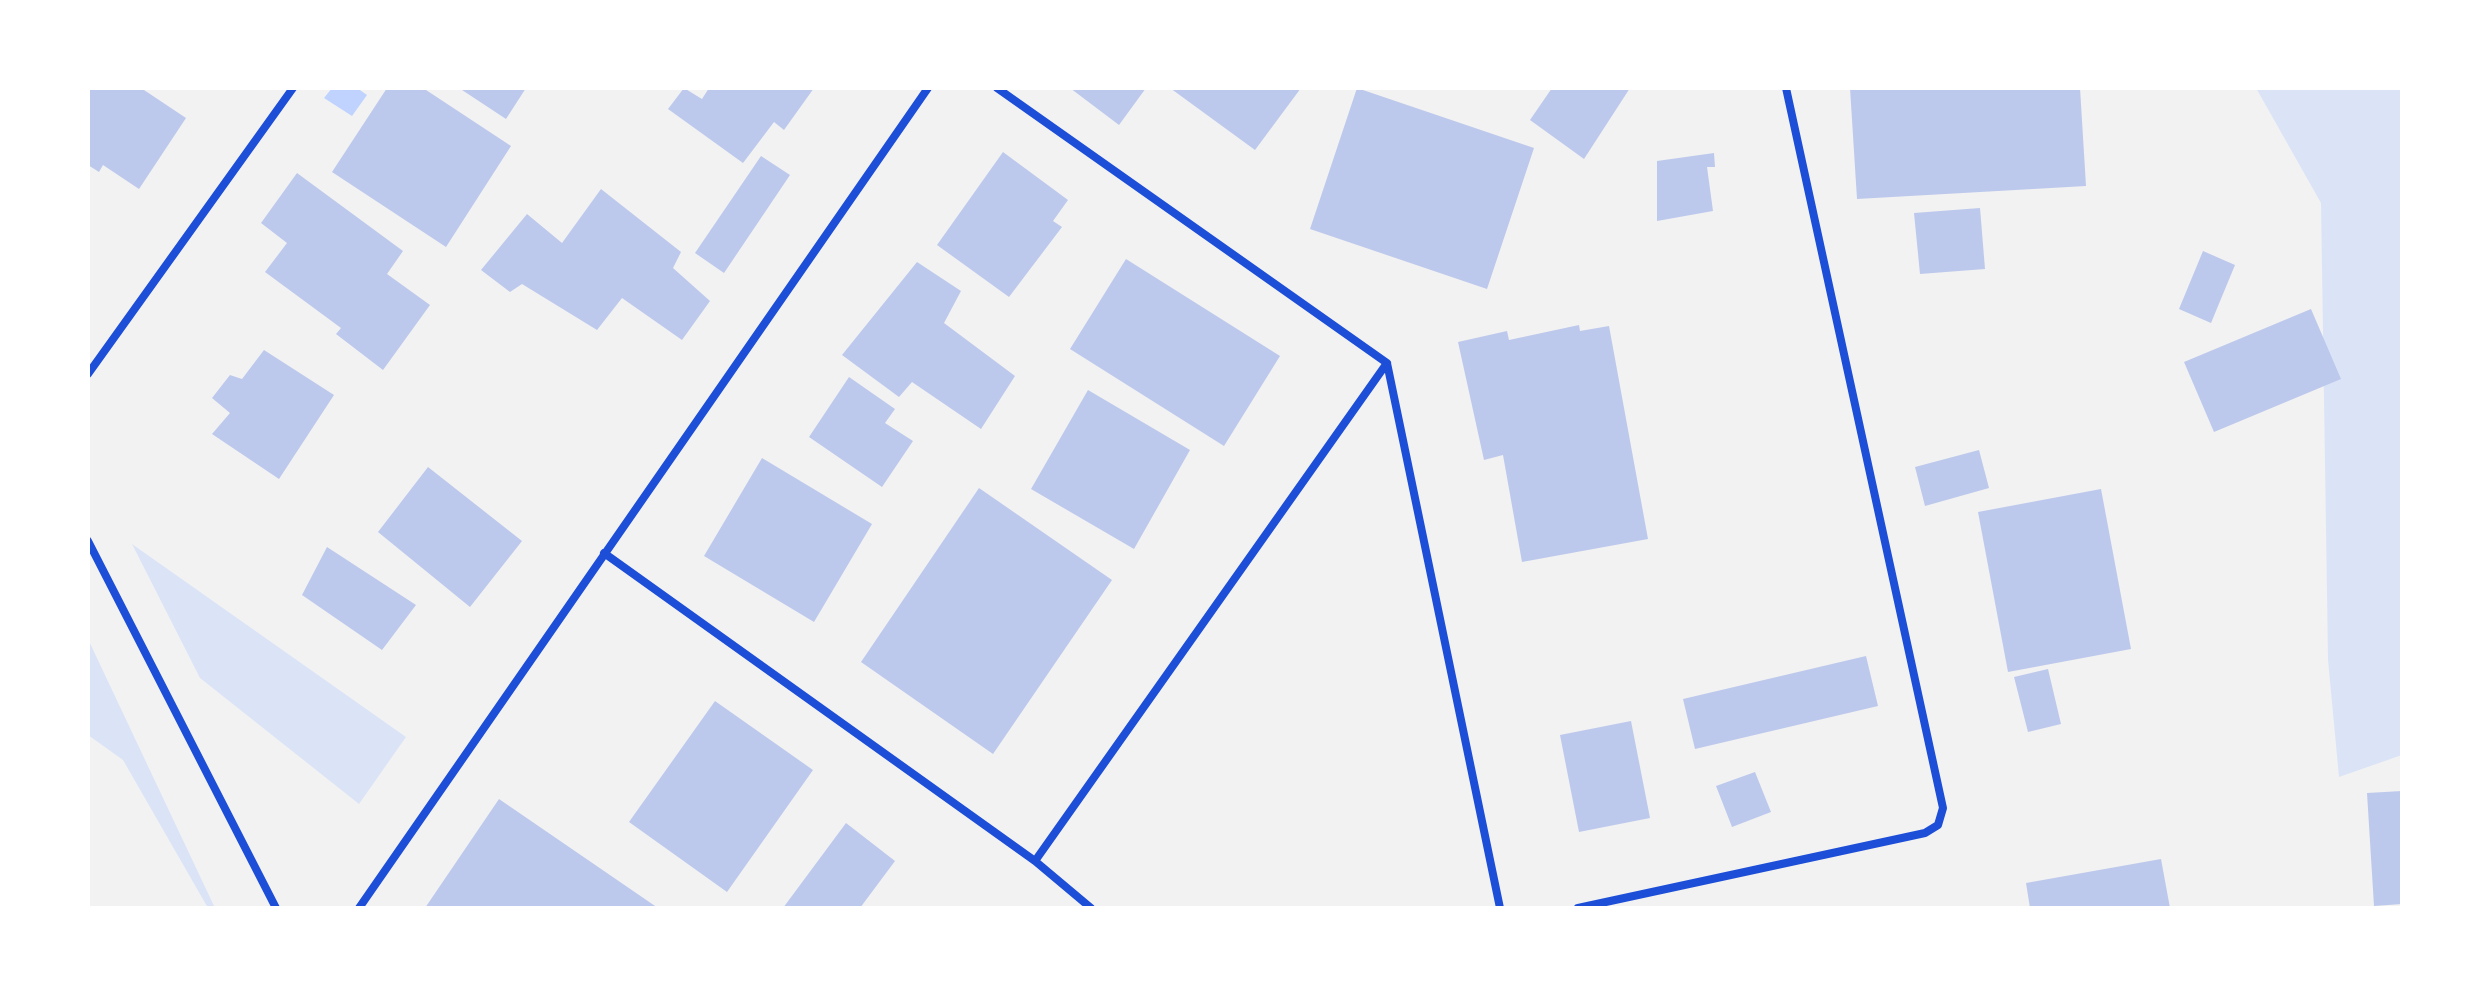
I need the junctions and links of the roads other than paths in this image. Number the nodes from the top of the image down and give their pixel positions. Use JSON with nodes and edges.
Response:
{"nodes":[{"id":1,"x":293,"y":88,"type":"edge"},
{"id":2,"x":928,"y":88,"type":"edge"},
{"id":3,"x":997,"y":88,"type":"edge"},
{"id":4,"x":1786,"y":88,"type":"edge"},
{"id":5,"x":1387,"y":363,"type":"junction"},
{"id":6,"x":88,"y":374,"type":"edge"},
{"id":7,"x":88,"y":541,"type":"edge"},
{"id":8,"x":604,"y":553,"type":"junction"},
{"id":9,"x":1035,"y":861,"type":"junction"},
{"id":10,"x":276,"y":908,"type":"edge"},
{"id":11,"x":359,"y":908,"type":"edge"},
{"id":12,"x":1091,"y":908,"type":"edge"},
{"id":13,"x":1500,"y":908,"type":"edge"},
{"id":14,"x":1578,"y":908,"type":"edge"}],
"edges":[{"from":1,"to":6,"type":"street"},
{"from":2,"to":8,"type":"street"},
{"from":3,"to":5,"type":"street"},
{"from":4,"to":14,"type":"street"},
{"from":5,"to":9,"type":"street"},
{"from":5,"to":13,"type":"street"},
{"from":7,"to":10,"type":"street"},
{"from":8,"to":9,"type":"street"},
{"from":8,"to":11,"type":"street"},
{"from":9,"to":12,"type":"street"}]}
